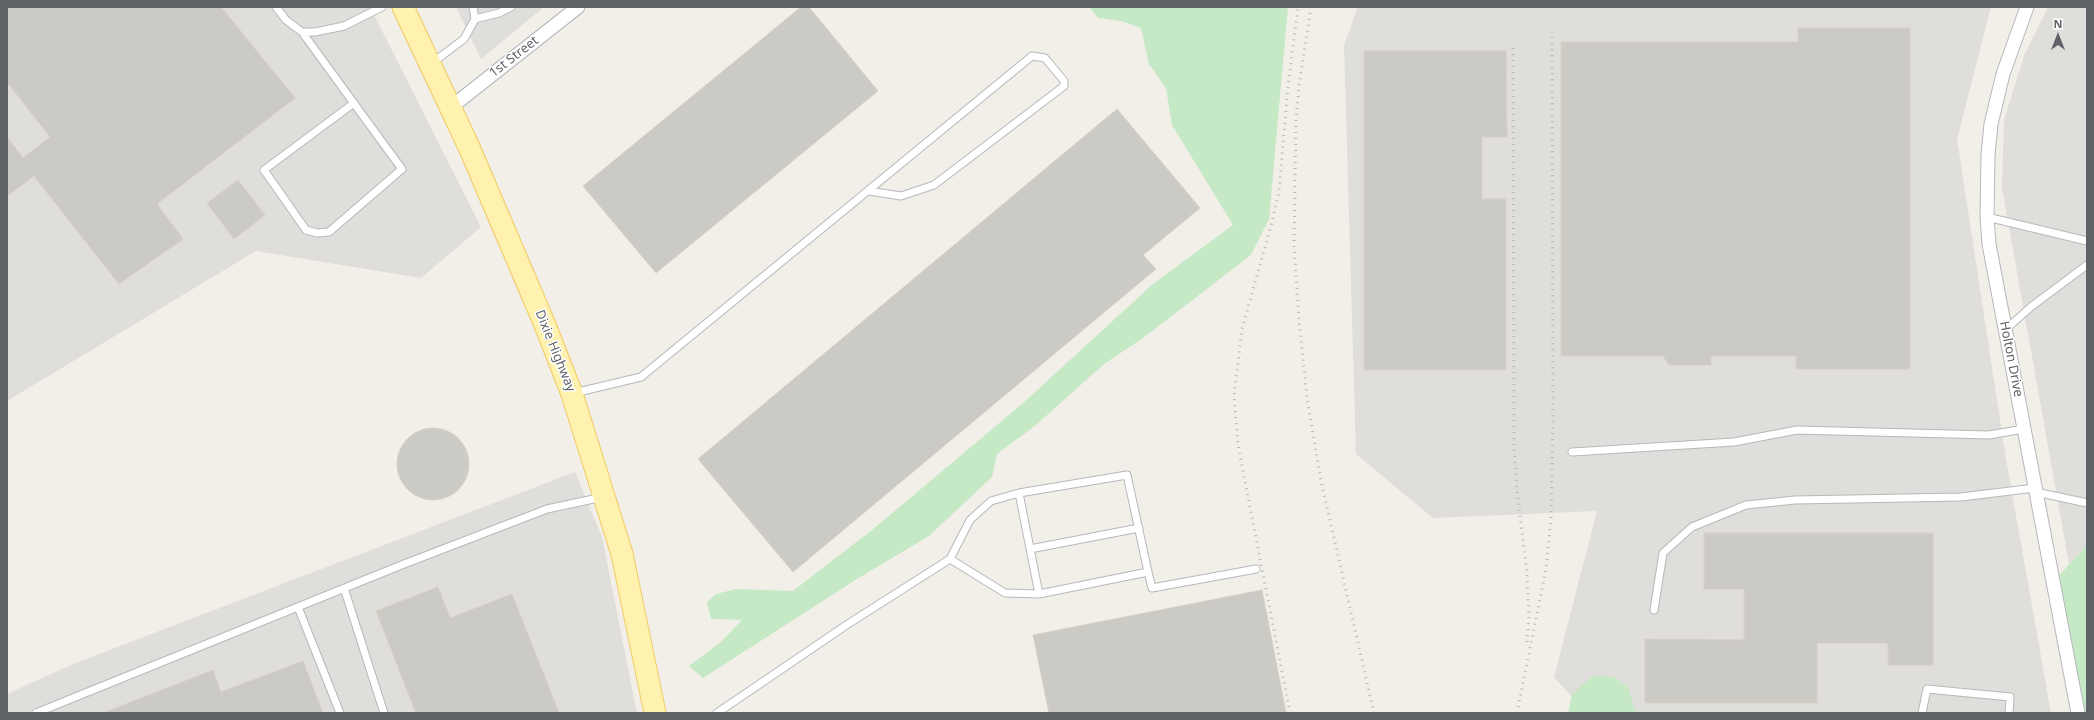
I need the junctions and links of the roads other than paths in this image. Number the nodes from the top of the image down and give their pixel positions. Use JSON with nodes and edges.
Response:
{"nodes":[{"id":1,"x":276,"y":7,"type":"edge"},
{"id":2,"x":382,"y":7,"type":"edge"},
{"id":3,"x":403,"y":7,"type":"edge"},
{"id":4,"x":473,"y":7,"type":"edge"},
{"id":5,"x":511,"y":7,"type":"edge"},
{"id":6,"x":578,"y":7,"type":"edge"},
{"id":7,"x":2027,"y":7,"type":"edge"},
{"id":8,"x":475,"y":19,"type":"junction"},
{"id":9,"x":302,"y":32,"type":"junction"},
{"id":10,"x":430,"y":65,"type":"junction"},
{"id":11,"x":354,"y":103,"type":"junction"},
{"id":12,"x":450,"y":108,"type":"junction"},
{"id":13,"x":869,"y":191,"type":"junction"},
{"id":14,"x":1987,"y":217,"type":"junction"},
{"id":15,"x":2087,"y":241,"type":"edge"},
{"id":16,"x":2087,"y":265,"type":"edge"},
{"id":17,"x":2005,"y":330,"type":"junction"},
{"id":18,"x":572,"y":394,"type":"junction"},
{"id":19,"x":2024,"y":429,"type":"junction"},
{"id":20,"x":1572,"y":452,"type":"dead end"},
{"id":21,"x":2036,"y":490,"type":"junction"},
{"id":22,"x":1019,"y":493,"type":"junction"},
{"id":23,"x":605,"y":497,"type":"junction"},
{"id":24,"x":2087,"y":503,"type":"edge"},
{"id":25,"x":1139,"y":528,"type":"junction"},
{"id":26,"x":1030,"y":549,"type":"junction"},
{"id":27,"x":950,"y":559,"type":"junction"},
{"id":28,"x":1256,"y":569,"type":"dead end"},
{"id":29,"x":1148,"y":572,"type":"junction"},
{"id":30,"x":344,"y":588,"type":"junction"},
{"id":31,"x":1039,"y":594,"type":"junction"},
{"id":32,"x":298,"y":607,"type":"junction"},
{"id":33,"x":1654,"y":610,"type":"dead end"},
{"id":34,"x":36,"y":713,"type":"edge"},
{"id":35,"x":340,"y":713,"type":"edge"},
{"id":36,"x":384,"y":713,"type":"edge"},
{"id":37,"x":655,"y":713,"type":"edge"},
{"id":38,"x":716,"y":713,"type":"edge"},
{"id":39,"x":1922,"y":713,"type":"edge"},
{"id":40,"x":2009,"y":713,"type":"edge"},
{"id":41,"x":2078,"y":713,"type":"edge"}],
"edges":[{"from":1,"to":9,"type":"lane"},
{"from":2,"to":9,"type":"lane"},
{"from":3,"to":10,"type":"main road","name":"Dixie Highway"},
{"from":4,"to":8,"type":"lane"},
{"from":5,"to":8,"type":"lane"},
{"from":6,"to":12,"type":"street","name":"1st Street"},
{"from":7,"to":14,"type":"street","name":"Holton Drive"},
{"from":8,"to":10,"type":"lane"},
{"from":9,"to":11,"type":"lane"},
{"from":10,"to":12,"type":"main road","name":"Dixie Highway"},
{"from":11,"to":11,"type":"lane"},
{"from":12,"to":18,"type":"main road","name":"Dixie Highway"},
{"from":13,"to":13,"type":"lane"},
{"from":13,"to":18,"type":"lane"},
{"from":14,"to":15,"type":"lane"},
{"from":14,"to":17,"type":"street","name":"Holton Drive"},
{"from":16,"to":17,"type":"lane"},
{"from":17,"to":19,"type":"street","name":"Holton Drive"},
{"from":18,"to":23,"type":"main road","name":"Dixie Highway"},
{"from":19,"to":20,"type":"lane"},
{"from":19,"to":21,"type":"street","name":"Holton Drive"},
{"from":21,"to":24,"type":"lane"},
{"from":21,"to":33,"type":"lane"},
{"from":21,"to":41,"type":"street","name":"Holton Drive"},
{"from":22,"to":25,"type":"lane"},
{"from":22,"to":26,"type":"lane"},
{"from":22,"to":27,"type":"lane"},
{"from":23,"to":30,"type":"lane"},
{"from":23,"to":37,"type":"main road","name":"Dixie Highway"},
{"from":25,"to":26,"type":"lane"},
{"from":25,"to":29,"type":"lane"},
{"from":26,"to":31,"type":"lane"},
{"from":27,"to":31,"type":"lane"},
{"from":27,"to":38,"type":"lane"},
{"from":28,"to":29,"type":"lane"},
{"from":29,"to":31,"type":"lane"},
{"from":30,"to":32,"type":"lane"},
{"from":30,"to":36,"type":"lane"},
{"from":32,"to":34,"type":"lane"},
{"from":32,"to":35,"type":"lane"},
{"from":39,"to":40,"type":"lane"}]}
